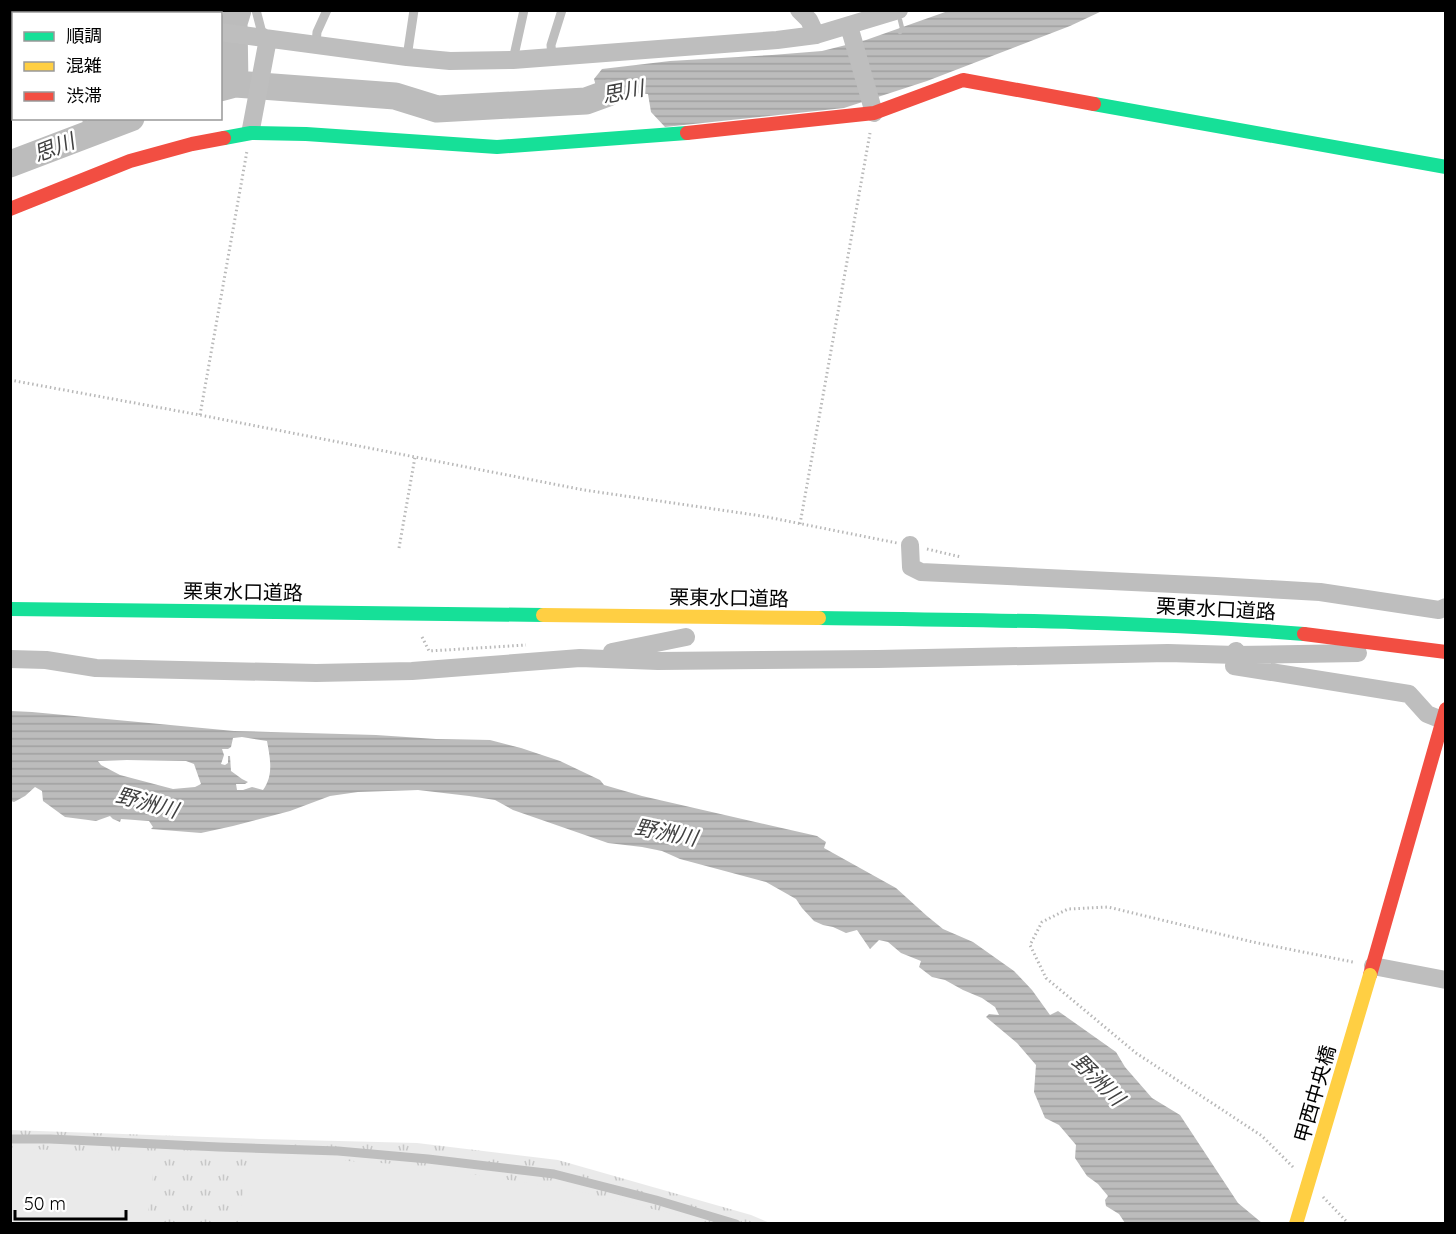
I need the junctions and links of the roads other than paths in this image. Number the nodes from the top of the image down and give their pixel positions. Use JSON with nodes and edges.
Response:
{"nodes":[{"id":1,"x":256,"y":10,"type":"edge"},
{"id":2,"x":327,"y":10,"type":"edge"},
{"id":3,"x":414,"y":10,"type":"edge"},
{"id":4,"x":524,"y":10,"type":"edge"},
{"id":5,"x":562,"y":10,"type":"edge"},
{"id":6,"x":799,"y":10,"type":"edge"},
{"id":7,"x":896,"y":11,"type":"edge"},
{"id":8,"x":850,"y":29,"type":"junction"},
{"id":9,"x":227,"y":32,"type":"edge"},
{"id":10,"x":816,"y":35,"type":"junction"},
{"id":11,"x":265,"y":40,"type":"junction"},
{"id":12,"x":316,"y":44,"type":"junction"},
{"id":13,"x":407,"y":57,"type":"junction"},
{"id":14,"x":552,"y":57,"type":"junction"},
{"id":15,"x":513,"y":60,"type":"junction"},
{"id":16,"x":873,"y":109,"type":"junction"},
{"id":17,"x":251,"y":131,"type":"junction"},
{"id":18,"x":1446,"y":167,"type":"edge"},
{"id":19,"x":10,"y":209,"type":"edge"},
{"id":20,"x":910,"y":546,"type":"road end"},
{"id":21,"x":1446,"y":607,"type":"edge"},
{"id":22,"x":10,"y":609,"type":"edge"},
{"id":23,"x":1236,"y":628,"type":"junction"},
{"id":24,"x":686,"y":637,"type":"dead end"},
{"id":25,"x":1446,"y":652,"type":"edge"},
{"id":26,"x":1369,"y":653,"type":"dead end"},
{"id":27,"x":1236,"y":655,"type":"junction"},
{"id":28,"x":10,"y":658,"type":"edge"},
{"id":29,"x":580,"y":658,"type":"junction"},
{"id":30,"x":1444,"y":715,"type":"edge"},
{"id":31,"x":1372,"y":970,"type":"junction"},
{"id":32,"x":1446,"y":980,"type":"edge"},
{"id":33,"x":10,"y":1139,"type":"edge"},
{"id":34,"x":736,"y":1224,"type":"edge"},
{"id":35,"x":1296,"y":1224,"type":"edge"}],
"edges":[{"from":1,"to":11,"type":"lane"},
{"from":2,"to":12,"type":"lane"},
{"from":3,"to":13,"type":"lane"},
{"from":4,"to":15,"type":"lane"},
{"from":5,"to":14,"type":"lane"},
{"from":6,"to":10,"type":"street"},
{"from":7,"to":8,"type":"street"},
{"from":8,"to":10,"type":"street"},
{"from":8,"to":16,"type":"street"},
{"from":9,"to":11,"type":"street"},
{"from":10,"to":14,"type":"street"},
{"from":11,"to":12,"type":"street"},
{"from":11,"to":17,"type":"street"},
{"from":12,"to":13,"type":"street"},
{"from":13,"to":15,"type":"street"},
{"from":14,"to":15,"type":"street"},
{"from":16,"to":17,"type":"main road"},
{"from":16,"to":18,"type":"main road"},
{"from":17,"to":19,"type":"main road"},
{"from":20,"to":21,"type":"street"},
{"from":22,"to":23,"type":"main road","name":"栗東水口道路"},
{"from":23,"to":25,"type":"main road","name":"栗東水口道路"},
{"from":23,"to":27,"type":"street"},
{"from":24,"to":29,"type":"street"},
{"from":26,"to":27,"type":"street"},
{"from":27,"to":29,"type":"street"},
{"from":27,"to":30,"type":"street"},
{"from":28,"to":29,"type":"street"},
{"from":30,"to":31,"type":"main road","name":"甲西中央橋"},
{"from":31,"to":32,"type":"street"},
{"from":31,"to":35,"type":"main road","name":"甲西中央橋","bridge":true},
{"from":33,"to":34,"type":"lane"}]}
